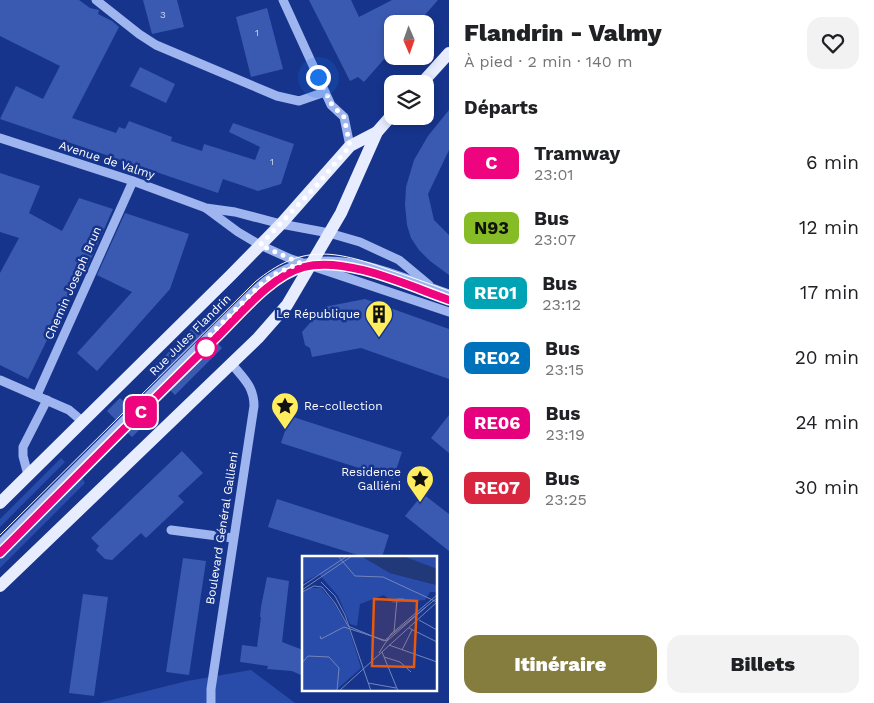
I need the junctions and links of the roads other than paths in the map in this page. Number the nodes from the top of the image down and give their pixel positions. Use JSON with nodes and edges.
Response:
{"nodes":[{"id":1,"x":96,"y":0,"type":"edge"},
{"id":2,"x":283,"y":0,"type":"edge"},
{"id":3,"x":449,"y":52,"type":"edge"},
{"id":4,"x":428,"y":75,"type":"edge"},
{"id":5,"x":325,"y":92,"type":"junction"},
{"id":6,"x":384,"y":124,"type":"edge"},
{"id":7,"x":377,"y":132,"type":"junction"},
{"id":8,"x":0,"y":138,"type":"edge"},
{"id":9,"x":350,"y":146,"type":"junction"},
{"id":10,"x":133,"y":181,"type":"junction"},
{"id":11,"x":206,"y":208,"type":"junction"},
{"id":12,"x":281,"y":224,"type":"junction"},
{"id":13,"x":329,"y":232,"type":"junction"},
{"id":14,"x":260,"y":245,"type":"junction"},
{"id":15,"x":308,"y":263,"type":"junction"},
{"id":16,"x":433,"y":289,"type":"junction"},
{"id":17,"x":449,"y":294,"type":"edge"},
{"id":18,"x":449,"y":312,"type":"edge"},
{"id":19,"x":231,"y":363,"type":"junction"},
{"id":20,"x":0,"y":380,"type":"edge"},
{"id":21,"x":37,"y":396,"type":"junction"},
{"id":22,"x":47,"y":400,"type":"junction"},
{"id":23,"x":82,"y":421,"type":"junction"},
{"id":24,"x":28,"y":475,"type":"junction"},
{"id":25,"x":0,"y":503,"type":"edge"},
{"id":26,"x":171,"y":530,"type":"dead end"},
{"id":27,"x":233,"y":538,"type":"junction"},
{"id":28,"x":0,"y":544,"type":"edge"},
{"id":29,"x":0,"y":586,"type":"edge"},
{"id":30,"x":211,"y":703,"type":"edge"}],
"edges":[{"from":1,"to":5,"type":"street"},
{"from":2,"to":5,"type":"street"},
{"from":3,"to":4,"type":"main road"},
{"from":5,"to":9,"type":"street"},
{"from":6,"to":7,"type":"main road"},
{"from":7,"to":9,"type":"main road"},
{"from":7,"to":13,"type":"main road"},
{"from":8,"to":10,"type":"street","name":"Avenue de Valmy"},
{"from":9,"to":12,"type":"main road","name":"Rue Jules Flandrin"},
{"from":10,"to":11,"type":"street","name":"Avenue de Valmy"},
{"from":10,"to":21,"type":"street","name":"Chemin Joseph Brun"},
{"from":11,"to":12,"type":"street","name":"Avenue de Valmy"},
{"from":11,"to":14,"type":"street","name":"Avenue de Valmy"},
{"from":12,"to":13,"type":"street","name":"Avenue de Valmy"},
{"from":12,"to":14,"type":"main road","name":"Rue Jules Flandrin"},
{"from":13,"to":15,"type":"main road"},
{"from":13,"to":16,"type":"street","name":"Avenue de Valmy"},
{"from":14,"to":15,"type":"street","name":"Avenue de Valmy"},
{"from":14,"to":23,"type":"main road","name":"Rue Jules Flandrin"},
{"from":15,"to":16,"type":"street","name":"Avenue de Valmy"},
{"from":15,"to":18,"type":"street","name":"Avenue de Valmy"},
{"from":15,"to":19,"type":"main road"},
{"from":15,"to":28,"type":"street","name":"Rue Jules Flandrin"},
{"from":16,"to":17,"type":"street"},
{"from":19,"to":27,"type":"street","name":"Boulevard Général Gallieni"},
{"from":19,"to":29,"type":"main road"},
{"from":20,"to":21,"type":"street"},
{"from":21,"to":22,"type":"street"},
{"from":22,"to":23,"type":"street"},
{"from":22,"to":24,"type":"street"},
{"from":23,"to":24,"type":"main road","name":"Rue Jules Flandrin"},
{"from":24,"to":25,"type":"main road","name":"Rue Jules Flandrin"},
{"from":26,"to":27,"type":"street"},
{"from":27,"to":30,"type":"street","name":"Boulevard Général Gallieni"}]}
